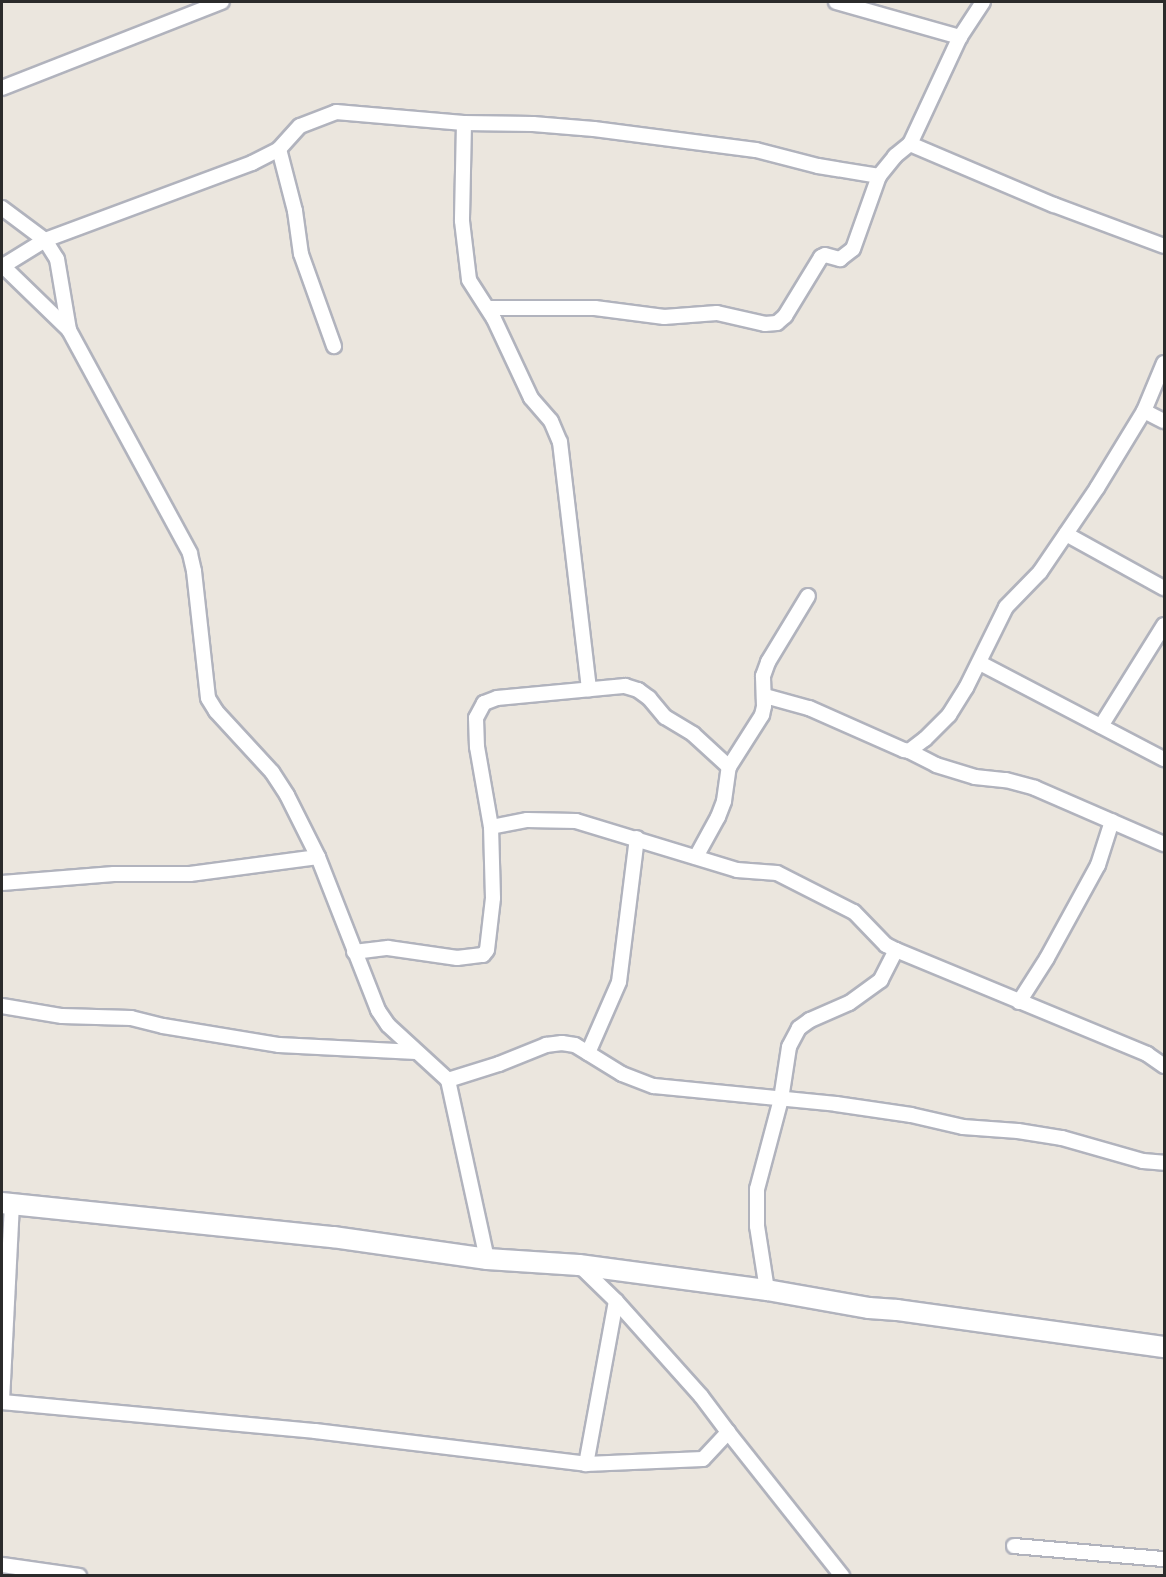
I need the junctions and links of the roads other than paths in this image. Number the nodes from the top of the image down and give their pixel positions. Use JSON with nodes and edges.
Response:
{"nodes":[{"id":1,"x":222,"y":2,"type":"edge"},
{"id":2,"x":836,"y":2,"type":"edge"},
{"id":3,"x":983,"y":2,"type":"edge"},
{"id":4,"x":884,"y":8,"type":"edge"},
{"id":5,"x":960,"y":37,"type":"junction"},
{"id":6,"x":2,"y":88,"type":"edge"},
{"id":7,"x":464,"y":123,"type":"junction"},
{"id":8,"x":910,"y":144,"type":"junction"},
{"id":9,"x":279,"y":149,"type":"junction"},
{"id":10,"x":879,"y":176,"type":"junction"},
{"id":11,"x":2,"y":207,"type":"edge"},
{"id":12,"x":45,"y":240,"type":"junction"},
{"id":13,"x":1164,"y":246,"type":"edge"},
{"id":14,"x":2,"y":266,"type":"edge"},
{"id":15,"x":488,"y":308,"type":"junction"},
{"id":16,"x":69,"y":330,"type":"junction"},
{"id":17,"x":334,"y":346,"type":"dead end"},
{"id":18,"x":1164,"y":363,"type":"edge"},
{"id":19,"x":1144,"y":411,"type":"junction"},
{"id":20,"x":1164,"y":421,"type":"edge"},
{"id":21,"x":1066,"y":534,"type":"junction"},
{"id":22,"x":1164,"y":588,"type":"edge"},
{"id":23,"x":808,"y":596,"type":"dead end"},
{"id":24,"x":1164,"y":625,"type":"edge"},
{"id":25,"x":980,"y":663,"type":"junction"},
{"id":26,"x":589,"y":689,"type":"junction"},
{"id":27,"x":765,"y":696,"type":"junction"},
{"id":28,"x":1101,"y":726,"type":"junction"},
{"id":29,"x":909,"y":751,"type":"junction"},
{"id":30,"x":1164,"y":759,"type":"edge"},
{"id":31,"x":729,"y":767,"type":"junction"},
{"id":32,"x":1112,"y":821,"type":"junction"},
{"id":33,"x":491,"y":827,"type":"junction"},
{"id":34,"x":637,"y":838,"type":"junction"},
{"id":35,"x":1164,"y":844,"type":"edge"},
{"id":36,"x":318,"y":857,"type":"junction"},
{"id":37,"x":696,"y":858,"type":"junction"},
{"id":38,"x":2,"y":883,"type":"edge"},
{"id":39,"x":896,"y":950,"type":"junction"},
{"id":40,"x":354,"y":952,"type":"junction"},
{"id":41,"x":1019,"y":1002,"type":"junction"},
{"id":42,"x":2,"y":1006,"type":"edge"},
{"id":43,"x":416,"y":1052,"type":"junction"},
{"id":44,"x":588,"y":1053,"type":"junction"},
{"id":45,"x":1164,"y":1066,"type":"edge"},
{"id":46,"x":448,"y":1080,"type":"junction"},
{"id":47,"x":781,"y":1099,"type":"junction"},
{"id":48,"x":1164,"y":1163,"type":"edge"},
{"id":49,"x":7,"y":1204,"type":"edge"},
{"id":50,"x":487,"y":1259,"type":"junction"},
{"id":51,"x":579,"y":1265,"type":"junction"},
{"id":52,"x":767,"y":1290,"type":"junction"},
{"id":53,"x":615,"y":1301,"type":"junction"},
{"id":54,"x":1164,"y":1347,"type":"edge"},
{"id":55,"x":2,"y":1402,"type":"edge"},
{"id":56,"x":729,"y":1432,"type":"junction"},
{"id":57,"x":586,"y":1464,"type":"junction"},
{"id":58,"x":1014,"y":1546,"type":"dead end"},
{"id":59,"x":1164,"y":1559,"type":"edge"},
{"id":60,"x":2,"y":1565,"type":"edge"},
{"id":61,"x":79,"y":1575,"type":"edge"},
{"id":62,"x":842,"y":1575,"type":"edge"}],
"edges":[{"from":1,"to":6,"type":"street"},
{"from":2,"to":4,"type":"street"},
{"from":3,"to":5,"type":"street"},
{"from":4,"to":5,"type":"street"},
{"from":5,"to":8,"type":"street"},
{"from":7,"to":9,"type":"street"},
{"from":7,"to":10,"type":"street"},
{"from":7,"to":15,"type":"street"},
{"from":8,"to":10,"type":"street"},
{"from":8,"to":13,"type":"street"},
{"from":9,"to":12,"type":"street"},
{"from":9,"to":17,"type":"street"},
{"from":10,"to":15,"type":"street"},
{"from":11,"to":12,"type":"street"},
{"from":12,"to":14,"type":"street"},
{"from":12,"to":16,"type":"street"},
{"from":14,"to":16,"type":"street"},
{"from":15,"to":26,"type":"street"},
{"from":16,"to":36,"type":"street"},
{"from":18,"to":19,"type":"street"},
{"from":19,"to":20,"type":"street"},
{"from":19,"to":21,"type":"street"},
{"from":21,"to":22,"type":"street"},
{"from":21,"to":25,"type":"street"},
{"from":23,"to":27,"type":"street"},
{"from":24,"to":28,"type":"street"},
{"from":25,"to":28,"type":"street"},
{"from":25,"to":29,"type":"street"},
{"from":26,"to":31,"type":"street"},
{"from":26,"to":33,"type":"street"},
{"from":27,"to":29,"type":"street"},
{"from":27,"to":31,"type":"street"},
{"from":28,"to":30,"type":"street"},
{"from":29,"to":32,"type":"street"},
{"from":31,"to":37,"type":"street"},
{"from":32,"to":35,"type":"street"},
{"from":32,"to":41,"type":"street"},
{"from":33,"to":34,"type":"street"},
{"from":33,"to":40,"type":"street"},
{"from":34,"to":37,"type":"street"},
{"from":34,"to":44,"type":"street"},
{"from":36,"to":38,"type":"street"},
{"from":36,"to":40,"type":"street"},
{"from":37,"to":39,"type":"street"},
{"from":39,"to":41,"type":"street"},
{"from":39,"to":47,"type":"street"},
{"from":40,"to":43,"type":"street"},
{"from":41,"to":45,"type":"street"},
{"from":42,"to":43,"type":"street"},
{"from":43,"to":46,"type":"street"},
{"from":44,"to":46,"type":"street"},
{"from":44,"to":47,"type":"street"},
{"from":46,"to":50,"type":"street"},
{"from":47,"to":48,"type":"street"},
{"from":47,"to":52,"type":"street"},
{"from":49,"to":50,"type":"street"},
{"from":49,"to":55,"type":"street"},
{"from":50,"to":51,"type":"street"},
{"from":51,"to":52,"type":"street"},
{"from":51,"to":53,"type":"street"},
{"from":52,"to":54,"type":"street"},
{"from":53,"to":56,"type":"street"},
{"from":53,"to":57,"type":"street"},
{"from":55,"to":57,"type":"street"},
{"from":56,"to":57,"type":"street"},
{"from":56,"to":62,"type":"street"},
{"from":58,"to":59,"type":"street"},
{"from":60,"to":61,"type":"street"}]}
